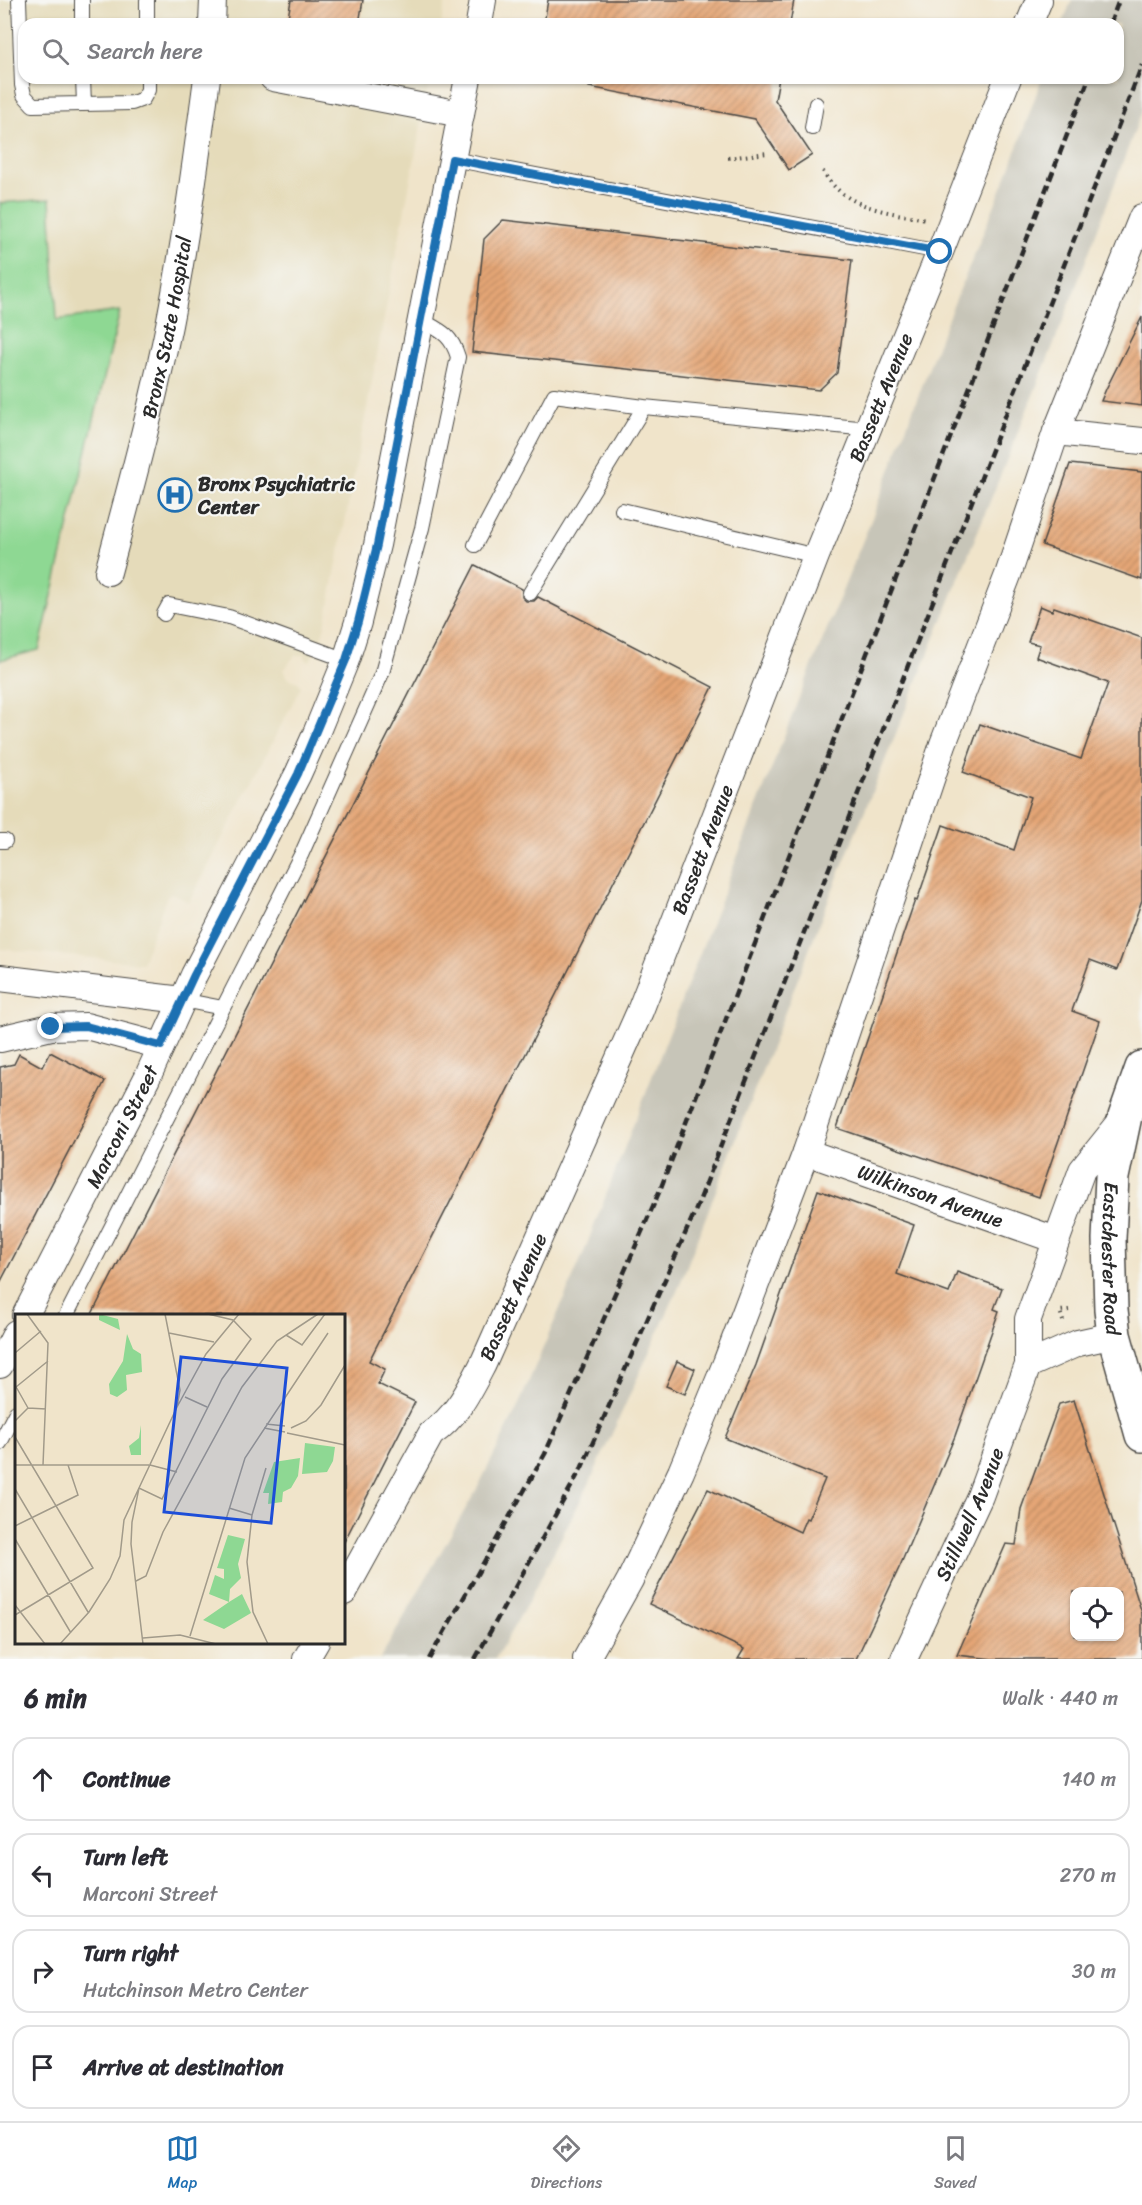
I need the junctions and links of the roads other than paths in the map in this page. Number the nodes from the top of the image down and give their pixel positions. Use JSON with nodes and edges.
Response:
{"nodes":[{"id":1,"x":19,"y":0,"type":"edge"},
{"id":2,"x":82,"y":0,"type":"edge"},
{"id":3,"x":147,"y":0,"type":"edge"},
{"id":4,"x":213,"y":0,"type":"edge"},
{"id":5,"x":483,"y":0,"type":"edge"},
{"id":6,"x":1039,"y":0,"type":"edge"},
{"id":7,"x":20,"y":18,"type":"edge"},
{"id":8,"x":82,"y":18,"type":"edge"},
{"id":9,"x":147,"y":18,"type":"edge"},
{"id":10,"x":212,"y":18,"type":"edge"},
{"id":11,"x":480,"y":18,"type":"edge"},
{"id":12,"x":1032,"y":18,"type":"edge"},
{"id":13,"x":22,"y":84,"type":"edge"},
{"id":14,"x":83,"y":84,"type":"edge"},
{"id":15,"x":148,"y":84,"type":"edge"},
{"id":16,"x":206,"y":84,"type":"edge"},
{"id":17,"x":304,"y":84,"type":"edge"},
{"id":18,"x":467,"y":84,"type":"edge"},
{"id":19,"x":1006,"y":84,"type":"edge"},
{"id":20,"x":84,"y":104,"type":"junction"},
{"id":21,"x":816,"y":104,"type":"dead end"},
{"id":22,"x":461,"y":114,"type":"junction"},
{"id":23,"x":812,"y":128,"type":"dead end"},
{"id":24,"x":452,"y":159,"type":"junction"},
{"id":25,"x":1142,"y":217,"type":"edge"},
{"id":26,"x":940,"y":252,"type":"junction"},
{"id":27,"x":421,"y":320,"type":"junction"},
{"id":28,"x":644,"y":407,"type":"junction"},
{"id":29,"x":868,"y":429,"type":"junction"},
{"id":30,"x":1056,"y":432,"type":"junction"},
{"id":31,"x":1142,"y":441,"type":"edge"},
{"id":32,"x":622,"y":510,"type":"dead end"},
{"id":33,"x":475,"y":544,"type":"dead end"},
{"id":34,"x":816,"y":556,"type":"junction"},
{"id":35,"x":108,"y":572,"type":"dead end"},
{"id":36,"x":530,"y":593,"type":"dead end"},
{"id":37,"x":164,"y":614,"type":"dead end"},
{"id":38,"x":346,"y":660,"type":"junction"},
{"id":39,"x":0,"y":978,"type":"edge"},
{"id":40,"x":182,"y":1000,"type":"junction"},
{"id":41,"x":223,"y":1008,"type":"junction"},
{"id":42,"x":0,"y":1039,"type":"edge"},
{"id":43,"x":161,"y":1046,"type":"junction"},
{"id":44,"x":1142,"y":1068,"type":"edge"},
{"id":45,"x":1133,"y":1119,"type":"edge"},
{"id":46,"x":806,"y":1152,"type":"junction"},
{"id":47,"x":1056,"y":1240,"type":"junction"},
{"id":48,"x":26,"y":1314,"type":"edge"},
{"id":49,"x":67,"y":1314,"type":"edge"},
{"id":50,"x":1114,"y":1335,"type":"junction"},
{"id":51,"x":15,"y":1336,"type":"edge"},
{"id":52,"x":6,"y":1364,"type":"edge"},
{"id":53,"x":1028,"y":1365,"type":"junction"},
{"id":54,"x":15,"y":1414,"type":"edge"},
{"id":55,"x":1142,"y":1435,"type":"edge"},
{"id":56,"x":0,"y":1443,"type":"edge"},
{"id":57,"x":345,"y":1590,"type":"edge"},
{"id":58,"x":315,"y":1644,"type":"edge"},
{"id":59,"x":306,"y":1659,"type":"edge"},
{"id":60,"x":586,"y":1659,"type":"edge"},
{"id":61,"x":904,"y":1659,"type":"edge"}],
"edges":[{"from":1,"to":7,"type":"lane"},
{"from":2,"to":8,"type":"lane"},
{"from":3,"to":9,"type":"lane"},
{"from":4,"to":10,"type":"street"},
{"from":5,"to":11,"type":"street"},
{"from":6,"to":12,"type":"street"},
{"from":13,"to":20,"type":"lane"},
{"from":14,"to":20,"type":"lane"},
{"from":15,"to":20,"type":"lane"},
{"from":16,"to":35,"type":"street","name":"Bronx State Hospital"},
{"from":17,"to":22,"type":"street"},
{"from":18,"to":22,"type":"street","name":"Marconi Street"},
{"from":19,"to":26,"type":"street","name":"Bassett Avenue"},
{"from":21,"to":23,"type":"lane"},
{"from":22,"to":24,"type":"street","name":"Marconi Street"},
{"from":24,"to":26,"type":"lane"},
{"from":24,"to":27,"type":"street","name":"Marconi Street"},
{"from":25,"to":30,"type":"street"},
{"from":26,"to":29,"type":"street","name":"Bassett Avenue"},
{"from":27,"to":38,"type":"street","name":"Marconi Street"},
{"from":27,"to":41,"type":"lane"},
{"from":28,"to":29,"type":"lane"},
{"from":28,"to":33,"type":"lane"},
{"from":28,"to":36,"type":"lane"},
{"from":29,"to":34,"type":"street","name":"Bassett Avenue"},
{"from":30,"to":31,"type":"street"},
{"from":30,"to":46,"type":"street"},
{"from":32,"to":34,"type":"lane"},
{"from":34,"to":57,"type":"street","name":"Bassett Avenue"},
{"from":37,"to":38,"type":"lane"},
{"from":38,"to":40,"type":"street","name":"Marconi Street"},
{"from":39,"to":40,"type":"street"},
{"from":40,"to":41,"type":"lane"},
{"from":40,"to":43,"type":"street","name":"Marconi Street"},
{"from":41,"to":49,"type":"lane"},
{"from":42,"to":43,"type":"street"},
{"from":43,"to":48,"type":"street","name":"Marconi Street"},
{"from":44,"to":45,"type":"main road","name":"Eastchester Road"},
{"from":45,"to":47,"type":"street","name":"Eastchester Road"},
{"from":45,"to":50,"type":"main road","name":"Eastchester Road"},
{"from":46,"to":47,"type":"street","name":"Wilkinson Avenue"},
{"from":46,"to":60,"type":"street"},
{"from":47,"to":53,"type":"street","name":"Stillwell Avenue"},
{"from":50,"to":53,"type":"street"},
{"from":50,"to":55,"type":"main road","name":"Eastchester Road"},
{"from":51,"to":52,"type":"street"},
{"from":53,"to":61,"type":"street","name":"Stillwell Avenue"},
{"from":54,"to":56,"type":"lane"},
{"from":58,"to":59,"type":"street"}]}
